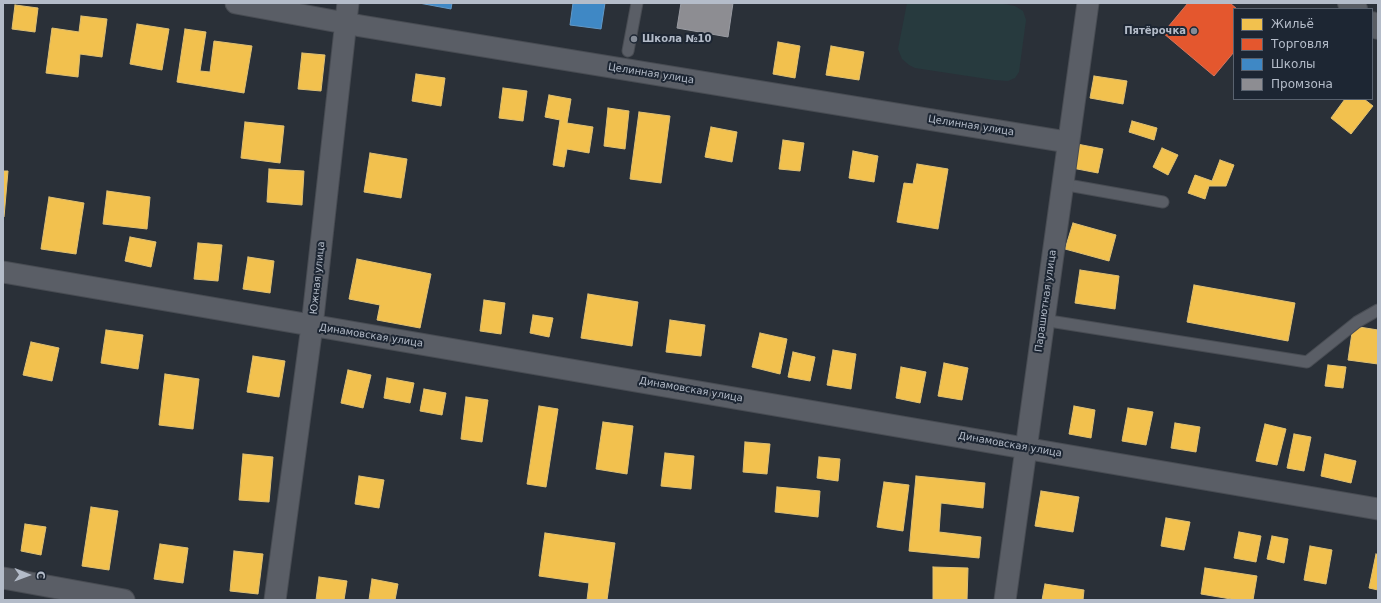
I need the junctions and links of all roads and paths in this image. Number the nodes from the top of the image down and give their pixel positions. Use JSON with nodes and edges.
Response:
{"nodes":[{"id":1,"x":236,"y":3,"type":"edge"},
{"id":2,"x":348,"y":3,"type":"edge"},
{"id":3,"x":637,"y":3,"type":"edge"},
{"id":4,"x":1088,"y":3,"type":"edge"},
{"id":5,"x":345,"y":24,"type":"junction"},
{"id":6,"x":628,"y":51,"type":"dead end"},
{"id":7,"x":1067,"y":142,"type":"junction"},
{"id":8,"x":1062,"y":184,"type":"junction"},
{"id":9,"x":1163,"y":202,"type":"dead end"},
{"id":10,"x":3,"y":272,"type":"edge"},
{"id":11,"x":1378,"y":310,"type":"edge"},
{"id":12,"x":1044,"y":320,"type":"junction"},
{"id":13,"x":312,"y":326,"type":"junction"},
{"id":14,"x":1026,"y":447,"type":"junction"},
{"id":15,"x":1378,"y":509,"type":"edge"},
{"id":16,"x":3,"y":578,"type":"edge"},
{"id":17,"x":124,"y":600,"type":"edge"},
{"id":18,"x":275,"y":600,"type":"edge"},
{"id":19,"x":1005,"y":600,"type":"edge"}],
"edges":[{"from":1,"to":5,"type":"street","name":"Целинная улица"},
{"from":2,"to":5,"type":"street","name":"Южная улица"},
{"from":3,"to":6,"type":"lane"},
{"from":4,"to":7,"type":"street","name":"Парашютная улица"},
{"from":5,"to":7,"type":"street","name":"Целинная улица"},
{"from":5,"to":13,"type":"street","name":"Южная улица"},
{"from":7,"to":8,"type":"street","name":"Парашютная улица"},
{"from":8,"to":9,"type":"lane"},
{"from":8,"to":12,"type":"street","name":"Парашютная улица"},
{"from":10,"to":13,"type":"street","name":"Динамовская улица"},
{"from":11,"to":12,"type":"lane"},
{"from":12,"to":14,"type":"street","name":"Парашютная улица"},
{"from":13,"to":14,"type":"street","name":"Динамовская улица"},
{"from":13,"to":18,"type":"street","name":"Южная улица"},
{"from":14,"to":15,"type":"street","name":"Динамовская улица"},
{"from":14,"to":19,"type":"street","name":"Парашютная улица"},
{"from":16,"to":17,"type":"street"}]}
